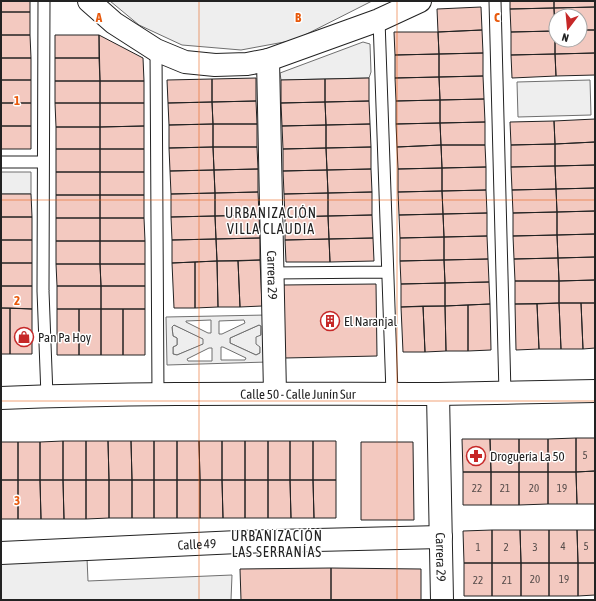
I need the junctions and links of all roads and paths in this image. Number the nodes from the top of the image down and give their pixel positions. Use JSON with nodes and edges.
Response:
{"nodes":[{"id":1,"x":44,"y":1,"type":"edge"},
{"id":2,"x":89,"y":1,"type":"edge"},
{"id":3,"x":420,"y":1,"type":"edge"},
{"id":4,"x":495,"y":1,"type":"edge"},
{"id":5,"x":379,"y":20,"type":"junction"},
{"id":6,"x":156,"y":50,"type":"junction"},
{"id":7,"x":268,"y":60,"type":"junction"},
{"id":8,"x":1,"y":162,"type":"edge"},
{"id":9,"x":44,"y":162,"type":"junction"},
{"id":10,"x":387,"y":272,"type":"junction"},
{"id":11,"x":273,"y":273,"type":"junction"},
{"id":12,"x":595,"y":391,"type":"edge"},
{"id":13,"x":275,"y":393,"type":"junction"},
{"id":14,"x":392,"y":393,"type":"junction"},
{"id":15,"x":506,"y":393,"type":"junction"},
{"id":16,"x":438,"y":394,"type":"junction"},
{"id":17,"x":158,"y":395,"type":"junction"},
{"id":18,"x":47,"y":396,"type":"junction"},
{"id":19,"x":1,"y":398,"type":"edge"},
{"id":20,"x":441,"y":537,"type":"junction"},
{"id":21,"x":1,"y":553,"type":"edge"},
{"id":22,"x":442,"y":600,"type":"edge"}],
"edges":[{"from":1,"to":9,"type":"lane"},
{"from":2,"to":6,"type":"street"},
{"from":3,"to":5,"type":"street"},
{"from":4,"to":15,"type":"lane"},
{"from":5,"to":7,"type":"street"},
{"from":5,"to":10,"type":"lane"},
{"from":6,"to":7,"type":"street"},
{"from":6,"to":17,"type":"lane"},
{"from":7,"to":11,"type":"street","name":"Carrera 29"},
{"from":8,"to":9,"type":"lane"},
{"from":9,"to":18,"type":"lane"},
{"from":10,"to":11,"type":"lane"},
{"from":10,"to":14,"type":"lane"},
{"from":11,"to":13,"type":"street","name":"Carrera 29"},
{"from":12,"to":15,"type":"street","name":"Calle 50 - Calle Junín Sur"},
{"from":13,"to":14,"type":"street","name":"Calle 50 - Calle Junín Sur"},
{"from":13,"to":17,"type":"street","name":"Calle 50 - Calle Junín Sur"},
{"from":14,"to":16,"type":"street","name":"Calle 50 - Calle Junín Sur"},
{"from":15,"to":16,"type":"street","name":"Calle 50 - Calle Junín Sur"},
{"from":16,"to":20,"type":"street","name":"Carrera 29"},
{"from":17,"to":18,"type":"street","name":"Calle 50 - Calle Junín Sur"},
{"from":18,"to":19,"type":"street","name":"Calle 50 - Calle Junín Sur"},
{"from":20,"to":21,"type":"street","name":"Calle 49"},
{"from":20,"to":22,"type":"street","name":"Carrera 29"}]}
